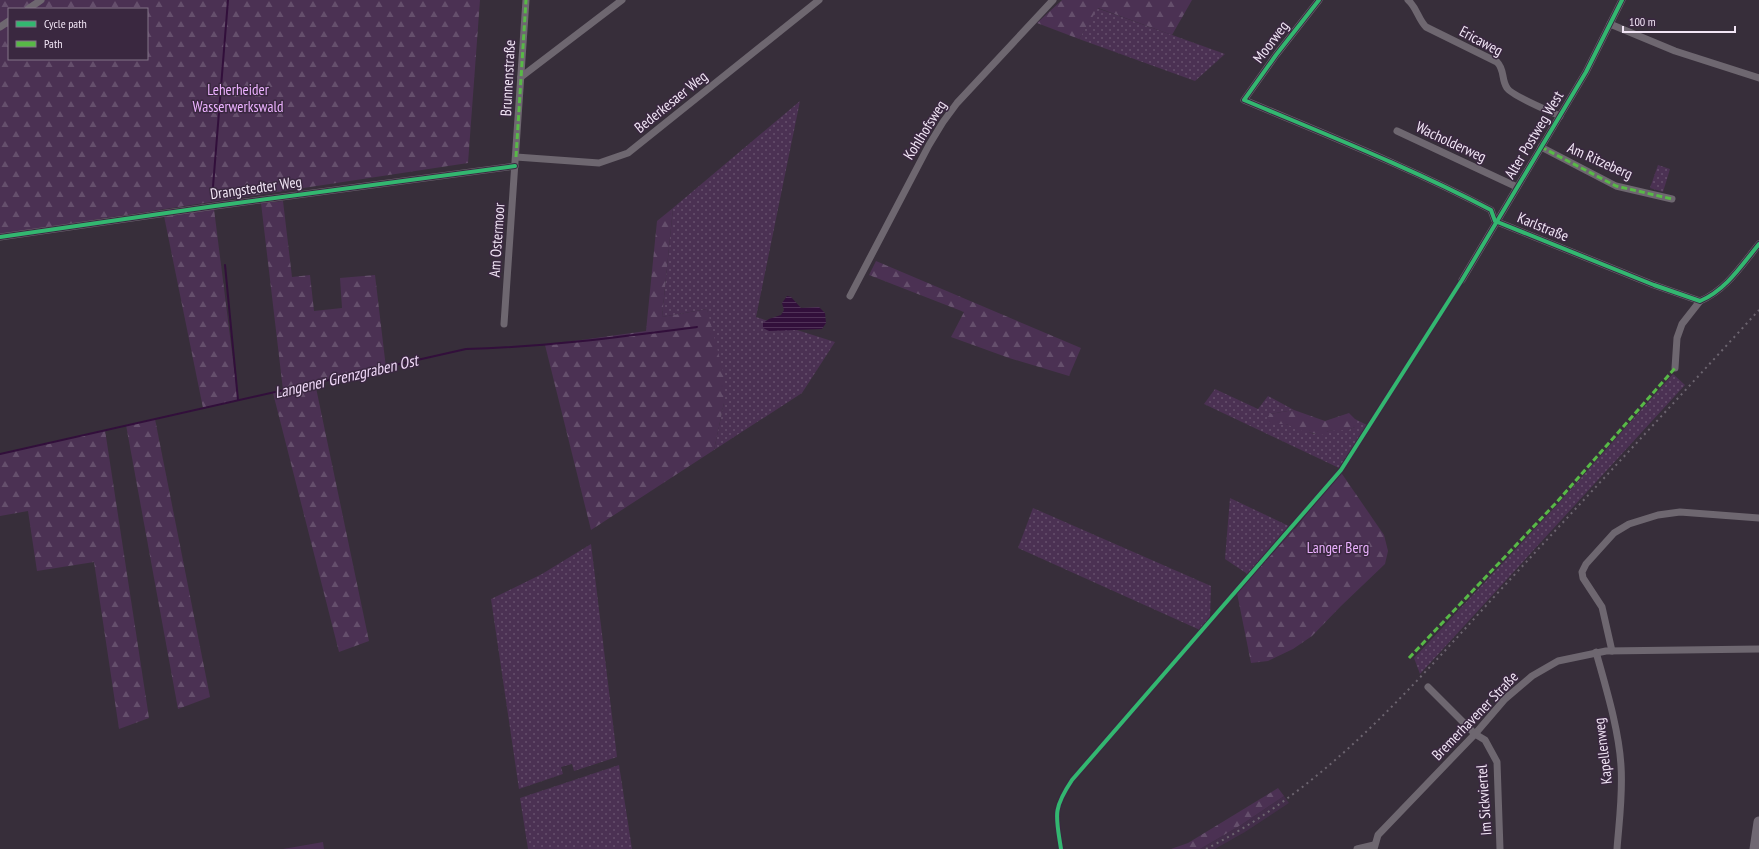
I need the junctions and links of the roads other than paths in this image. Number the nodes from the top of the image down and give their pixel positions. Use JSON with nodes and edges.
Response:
{"nodes":[{"id":1,"x":41,"y":0,"type":"edge"},
{"id":2,"x":526,"y":0,"type":"edge"},
{"id":3,"x":622,"y":0,"type":"edge"},
{"id":4,"x":819,"y":0,"type":"edge"},
{"id":5,"x":1053,"y":0,"type":"edge"},
{"id":6,"x":1319,"y":0,"type":"edge"},
{"id":7,"x":1408,"y":0,"type":"edge"},
{"id":8,"x":1622,"y":0,"type":"edge"},
{"id":9,"x":29,"y":8,"type":"edge"},
{"id":10,"x":1610,"y":24,"type":"junction"},
{"id":11,"x":521,"y":77,"type":"junction"},
{"id":12,"x":1759,"y":78,"type":"edge"},
{"id":13,"x":1244,"y":100,"type":"joint"},
{"id":14,"x":1560,"y":116,"type":"junction"},
{"id":15,"x":1397,"y":131,"type":"dead end"},
{"id":16,"x":1541,"y":148,"type":"junction"},
{"id":17,"x":516,"y":157,"type":"junction"},
{"id":18,"x":516,"y":166,"type":"junction"},
{"id":19,"x":1517,"y":188,"type":"junction"},
{"id":20,"x":1672,"y":199,"type":"dead end"},
{"id":21,"x":1496,"y":221,"type":"junction"},
{"id":22,"x":0,"y":237,"type":"edge"},
{"id":23,"x":1759,"y":244,"type":"edge"},
{"id":24,"x":1462,"y":280,"type":"dead end"},
{"id":25,"x":850,"y":296,"type":"dead end"},
{"id":26,"x":1700,"y":301,"type":"junction"},
{"id":27,"x":504,"y":324,"type":"dead end"},
{"id":28,"x":1675,"y":368,"type":"dead end"},
{"id":29,"x":1759,"y":518,"type":"edge"},
{"id":30,"x":1759,"y":649,"type":"edge"},
{"id":31,"x":1612,"y":651,"type":"junction"},
{"id":32,"x":1596,"y":652,"type":"junction"},
{"id":33,"x":1428,"y":686,"type":"dead end"},
{"id":34,"x":1475,"y":734,"type":"junction"},
{"id":35,"x":1759,"y":822,"type":"edge"},
{"id":36,"x":1374,"y":847,"type":"edge"},
{"id":37,"x":1357,"y":849,"type":"edge"},
{"id":38,"x":1500,"y":849,"type":"edge"},
{"id":39,"x":1617,"y":849,"type":"edge"},
{"id":40,"x":1755,"y":849,"type":"edge"}],
"edges":[{"from":1,"to":9,"type":"street"},
{"from":2,"to":11,"type":"street","name":"Brunnenstraße"},
{"from":3,"to":11,"type":"street"},
{"from":4,"to":17,"type":"street","name":"Bederkesaer Weg"},
{"from":5,"to":25,"type":"street","name":"Kohlhofsweg"},
{"from":6,"to":13,"type":"street","name":"Moorweg"},
{"from":7,"to":14,"type":"street","name":"Ericaweg"},
{"from":8,"to":10,"type":"street","name":"Alter Postweg West"},
{"from":10,"to":12,"type":"street"},
{"from":10,"to":14,"type":"street","name":"Alter Postweg West"},
{"from":11,"to":17,"type":"street","name":"Brunnenstraße"},
{"from":13,"to":21,"type":"street","name":"Karlstraße"},
{"from":14,"to":16,"type":"street","name":"Alter Postweg West"},
{"from":15,"to":19,"type":"street","name":"Wacholderweg"},
{"from":16,"to":19,"type":"street","name":"Alter Postweg West"},
{"from":16,"to":20,"type":"street","name":"Am Ritzeberg"},
{"from":17,"to":18,"type":"street","name":"Am Ostermoor"},
{"from":18,"to":22,"type":"street","name":"Drangstedter Weg"},
{"from":18,"to":27,"type":"street","name":"Am Ostermoor"},
{"from":19,"to":21,"type":"street","name":"Alter Postweg West"},
{"from":21,"to":24,"type":"street","name":"Alter Postweg West"},
{"from":21,"to":26,"type":"street","name":"Karlstraße"},
{"from":23,"to":26,"type":"street"},
{"from":26,"to":28,"type":"street"},
{"from":29,"to":31,"type":"street"},
{"from":30,"to":31,"type":"street","name":"Bremerhavener Straße"},
{"from":31,"to":32,"type":"street","name":"Bremerhavener Straße"},
{"from":32,"to":34,"type":"street","name":"Bremerhavener Straße"},
{"from":32,"to":39,"type":"street","name":"Kapellenweg"},
{"from":33,"to":34,"type":"street","name":"Im Sickviertel"},
{"from":34,"to":36,"type":"street","name":"Bremerhavener Straße"},
{"from":34,"to":38,"type":"street","name":"Im Sickviertel"},
{"from":35,"to":40,"type":"main road"},
{"from":36,"to":37,"type":"street","name":"Bremerhavener Straße"}]}
